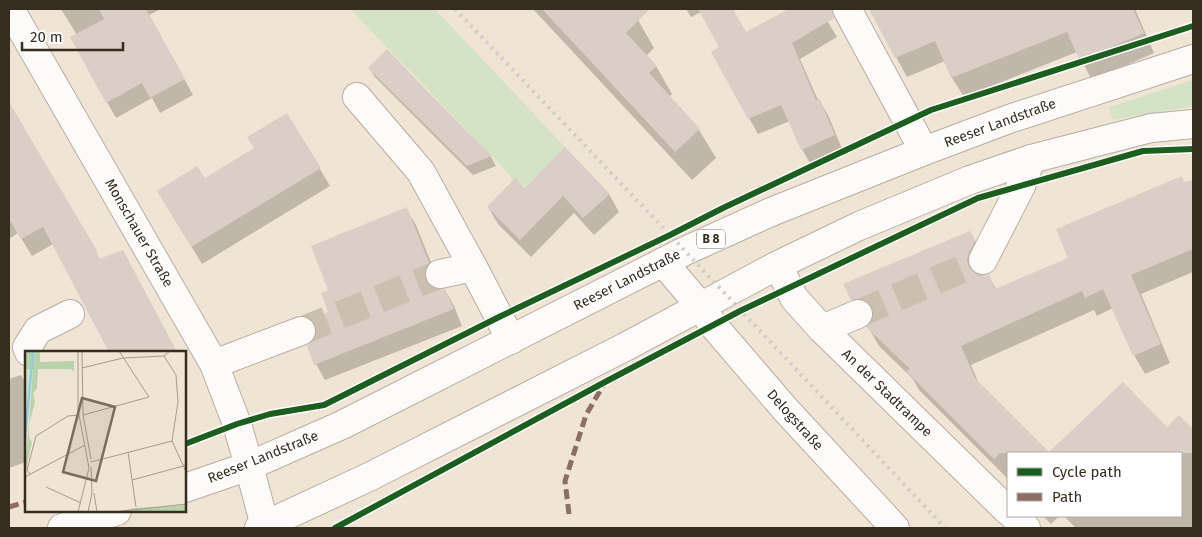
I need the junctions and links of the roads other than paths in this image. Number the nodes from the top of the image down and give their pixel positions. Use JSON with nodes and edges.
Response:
{"nodes":[{"id":1,"x":10,"y":9,"type":"edge"},
{"id":2,"x":847,"y":9,"type":"edge"},
{"id":3,"x":1193,"y":59,"type":"edge"},
{"id":4,"x":357,"y":97,"type":"dead end"},
{"id":5,"x":1193,"y":124,"type":"edge"},
{"id":6,"x":924,"y":151,"type":"junction"},
{"id":7,"x":1031,"y":159,"type":"junction"},
{"id":8,"x":983,"y":260,"type":"tunnel mouth"},
{"id":9,"x":663,"y":262,"type":"junction"},
{"id":10,"x":778,"y":265,"type":"junction"},
{"id":11,"x":473,"y":266,"type":"junction"},
{"id":12,"x":440,"y":274,"type":"tunnel mouth"},
{"id":13,"x":701,"y":307,"type":"junction"},
{"id":14,"x":70,"y":314,"type":"dead end"},
{"id":15,"x":858,"y":314,"type":"tunnel mouth"},
{"id":16,"x":822,"y":329,"type":"junction"},
{"id":17,"x":301,"y":330,"type":"tunnel mouth"},
{"id":18,"x":511,"y":340,"type":"junction"},
{"id":19,"x":29,"y":351,"type":"edge"},
{"id":20,"x":214,"y":364,"type":"junction"},
{"id":21,"x":249,"y":466,"type":"junction"},
{"id":22,"x":186,"y":488,"type":"edge"},
{"id":23,"x":1007,"y":509,"type":"edge"},
{"id":24,"x":103,"y":513,"type":"edge"},
{"id":25,"x":1015,"y":517,"type":"edge"},
{"id":26,"x":263,"y":527,"type":"edge"},
{"id":27,"x":62,"y":528,"type":"edge"},
{"id":28,"x":895,"y":528,"type":"edge"},
{"id":29,"x":1026,"y":528,"type":"edge"}],
"edges":[{"from":1,"to":20,"type":"main road","name":"Monschauer Straße"},
{"from":2,"to":6,"type":"main road"},
{"from":3,"to":6,"type":"main road","name":"Reeser Landstraße","number":"B 8"},
{"from":4,"to":11,"type":"main road"},
{"from":5,"to":7,"type":"main road"},
{"from":6,"to":9,"type":"main road","name":"Reeser Landstraße","number":"B 8"},
{"from":7,"to":8,"type":"main road"},
{"from":7,"to":10,"type":"main road"},
{"from":9,"to":13,"type":"main road","name":"Delogstraße"},
{"from":9,"to":18,"type":"main road","name":"Reeser Landstraße","number":"B 8"},
{"from":10,"to":13,"type":"main road"},
{"from":10,"to":16,"type":"main road","name":"An der Stadtrampe"},
{"from":11,"to":12,"type":"main road"},
{"from":11,"to":18,"type":"main road"},
{"from":13,"to":26,"type":"main road"},
{"from":13,"to":28,"type":"main road","name":"Delogstraße"},
{"from":14,"to":19,"type":"main road"},
{"from":15,"to":16,"type":"main road"},
{"from":16,"to":23,"type":"main road","name":"An der Stadtrampe"},
{"from":17,"to":20,"type":"main road"},
{"from":18,"to":21,"type":"main road","name":"Reeser Landstraße","number":"B 8"},
{"from":20,"to":21,"type":"main road","name":"Monschauer Straße"},
{"from":21,"to":22,"type":"main road","name":"Reeser Landstraße","number":"B 8"},
{"from":21,"to":26,"type":"main road","name":"Monschauer Straße"},
{"from":24,"to":27,"type":"main road"},
{"from":25,"to":29,"type":"main road"}]}
